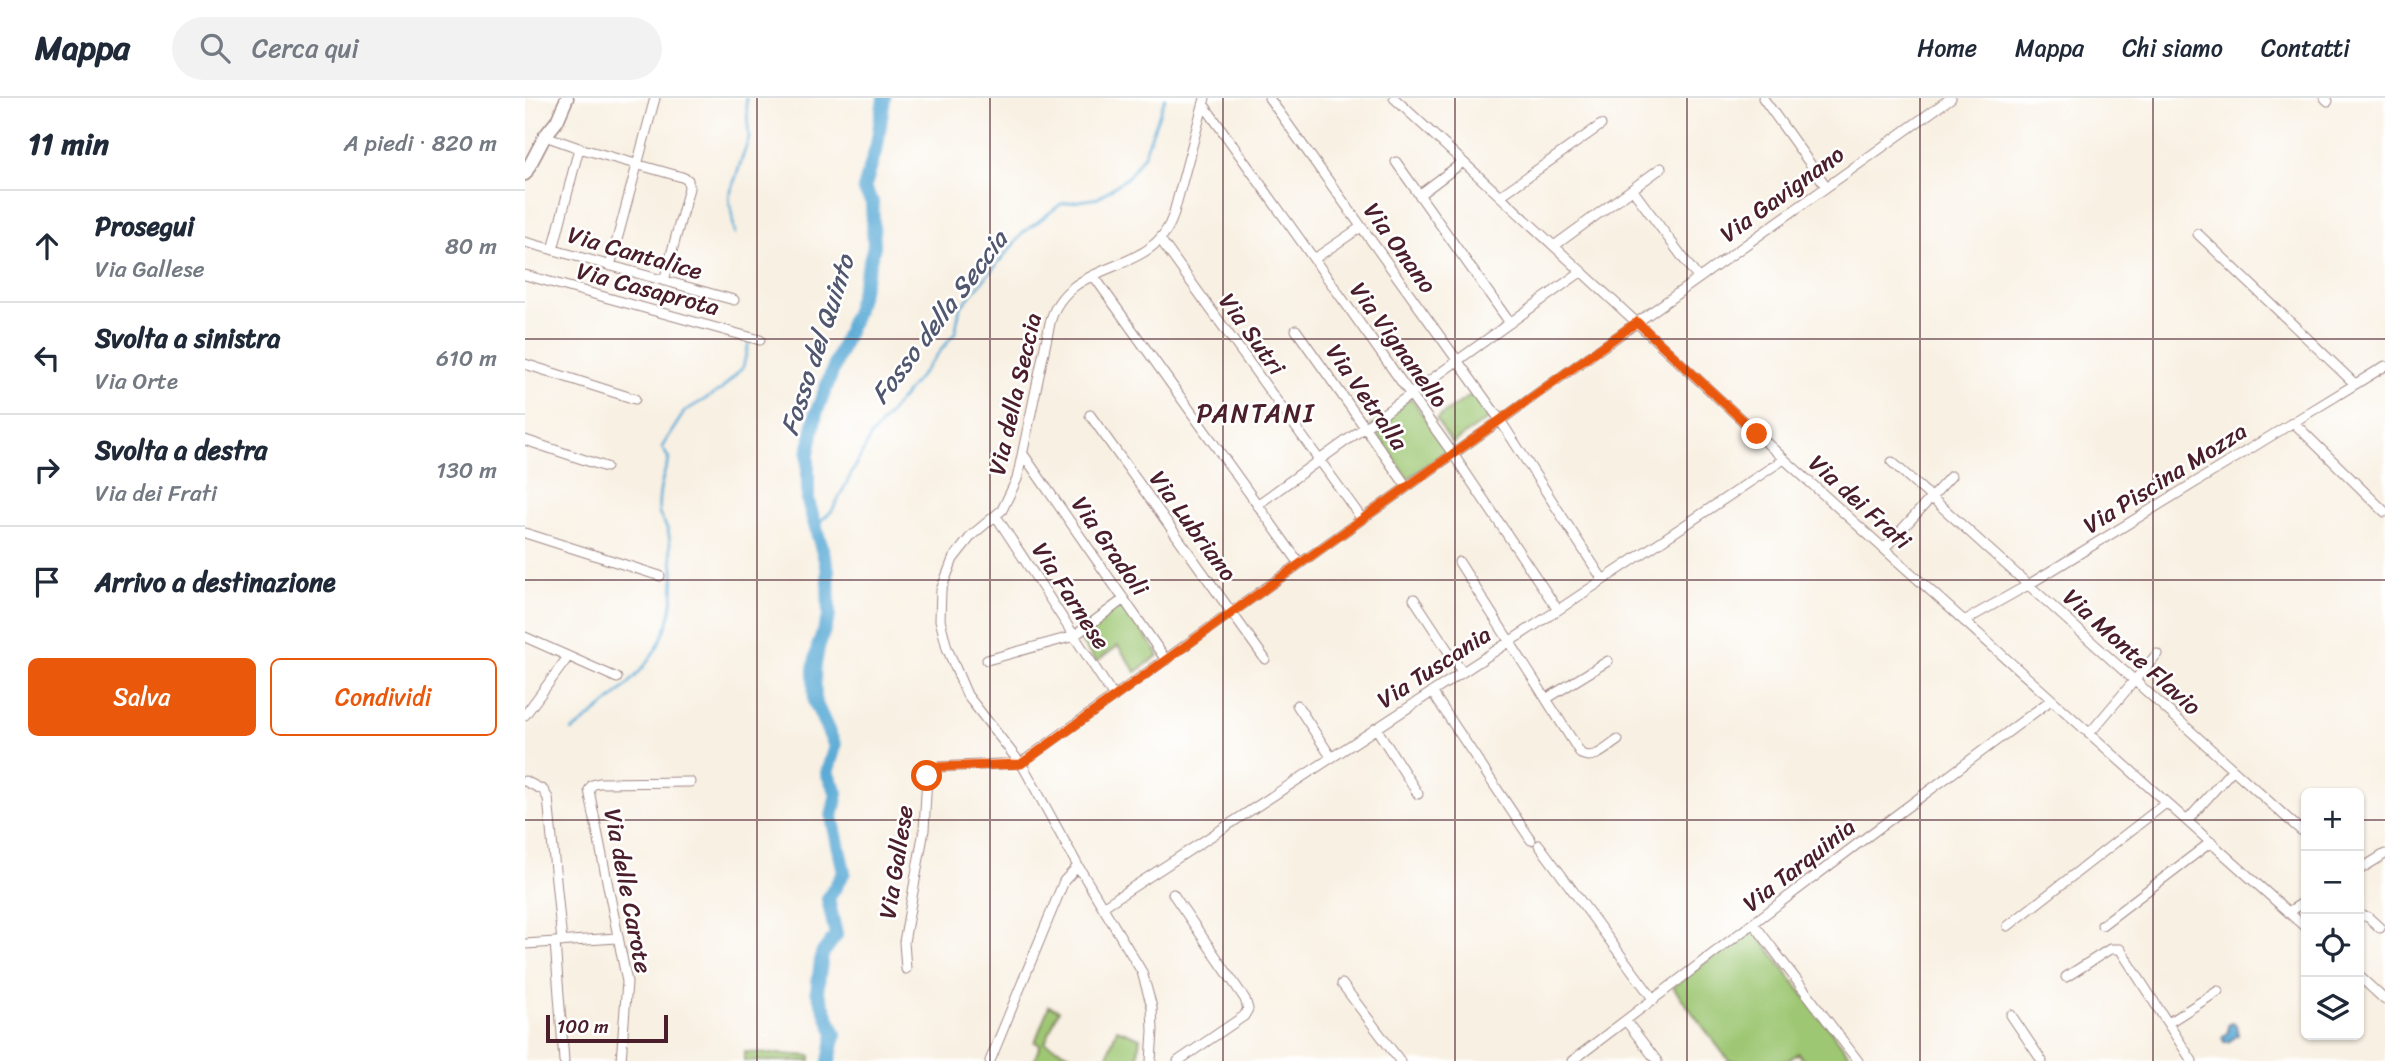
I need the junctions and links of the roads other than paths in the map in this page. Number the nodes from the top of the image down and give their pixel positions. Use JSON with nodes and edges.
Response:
{"nodes":[{"id":1,"x":567,"y":98,"type":"edge"},
{"id":2,"x":655,"y":98,"type":"edge"},
{"id":3,"x":1269,"y":98,"type":"edge"},
{"id":4,"x":1394,"y":98,"type":"edge"},
{"id":5,"x":1763,"y":98,"type":"edge"},
{"id":6,"x":1951,"y":98,"type":"edge"},
{"id":7,"x":1205,"y":102,"type":"edge"},
{"id":8,"x":1601,"y":125,"type":"dead end"},
{"id":9,"x":545,"y":136,"type":"junction"},
{"id":10,"x":579,"y":148,"type":"junction"},
{"id":11,"x":1396,"y":162,"type":"dead end"},
{"id":12,"x":1463,"y":162,"type":"junction"},
{"id":13,"x":638,"y":165,"type":"junction"},
{"id":14,"x":1661,"y":168,"type":"dead end"},
{"id":15,"x":525,"y":174,"type":"edge"},
{"id":16,"x":1826,"y":186,"type":"junction"},
{"id":17,"x":1632,"y":189,"type":"junction"},
{"id":18,"x":1419,"y":195,"type":"junction"},
{"id":19,"x":1500,"y":196,"type":"junction"},
{"id":20,"x":1361,"y":227,"type":"junction"},
{"id":21,"x":2198,"y":234,"type":"dead end"},
{"id":22,"x":1160,"y":239,"type":"junction"},
{"id":23,"x":525,"y":242,"type":"edge"},
{"id":24,"x":1555,"y":247,"type":"junction"},
{"id":25,"x":553,"y":250,"type":"junction"},
{"id":26,"x":1314,"y":259,"type":"junction"},
{"id":27,"x":610,"y":266,"type":"junction"},
{"id":28,"x":1582,"y":271,"type":"junction"},
{"id":29,"x":525,"y":275,"type":"edge"},
{"id":30,"x":1093,"y":275,"type":"junction"},
{"id":31,"x":1699,"y":278,"type":"junction"},
{"id":32,"x":664,"y":281,"type":"junction"},
{"id":33,"x":734,"y":300,"type":"dead end"},
{"id":34,"x":1637,"y":322,"type":"junction"},
{"id":35,"x":1510,"y":323,"type":"junction"},
{"id":36,"x":1296,"y":330,"type":"dead end"},
{"id":37,"x":760,"y":340,"type":"dead end"},
{"id":38,"x":1458,"y":360,"type":"junction"},
{"id":39,"x":525,"y":364,"type":"edge"},
{"id":40,"x":2385,"y":366,"type":"edge"},
{"id":41,"x":2355,"y":384,"type":"junction"},
{"id":42,"x":1411,"y":394,"type":"junction"},
{"id":43,"x":635,"y":399,"type":"dead end"},
{"id":44,"x":1090,"y":415,"type":"dead end"},
{"id":45,"x":1500,"y":420,"type":"junction"},
{"id":46,"x":2293,"y":422,"type":"junction"},
{"id":47,"x":1365,"y":427,"type":"junction"},
{"id":48,"x":525,"y":440,"type":"edge"},
{"id":49,"x":1023,"y":454,"type":"junction"},
{"id":50,"x":1453,"y":454,"type":"junction"},
{"id":51,"x":1784,"y":459,"type":"junction"},
{"id":52,"x":1320,"y":460,"type":"junction"},
{"id":53,"x":1892,"y":462,"type":"dead end"},
{"id":54,"x":606,"y":467,"type":"dead end"},
{"id":55,"x":1951,"y":476,"type":"dead end"},
{"id":56,"x":1407,"y":487,"type":"junction"},
{"id":57,"x":1931,"y":498,"type":"junction"},
{"id":58,"x":1257,"y":505,"type":"junction"},
{"id":59,"x":2385,"y":512,"type":"edge"},
{"id":60,"x":996,"y":516,"type":"junction"},
{"id":61,"x":1363,"y":519,"type":"junction"},
{"id":62,"x":525,"y":533,"type":"edge"},
{"id":63,"x":1884,"y":549,"type":"junction"},
{"id":64,"x":1459,"y":562,"type":"dead end"},
{"id":65,"x":1300,"y":564,"type":"junction"},
{"id":66,"x":660,"y":576,"type":"dead end"},
{"id":67,"x":1603,"y":580,"type":"junction"},
{"id":68,"x":2028,"y":585,"type":"junction"},
{"id":69,"x":1124,"y":599,"type":"junction"},
{"id":70,"x":1414,"y":599,"type":"dead end"},
{"id":71,"x":1558,"y":610,"type":"junction"},
{"id":72,"x":1231,"y":613,"type":"junction"},
{"id":73,"x":1964,"y":621,"type":"junction"},
{"id":74,"x":1074,"y":636,"type":"junction"},
{"id":75,"x":525,"y":637,"type":"edge"},
{"id":76,"x":1509,"y":641,"type":"junction"},
{"id":77,"x":2157,"y":654,"type":"dead end"},
{"id":78,"x":568,"y":657,"type":"junction"},
{"id":79,"x":1265,"y":659,"type":"dead end"},
{"id":80,"x":987,"y":660,"type":"dead end"},
{"id":81,"x":1165,"y":660,"type":"junction"},
{"id":82,"x":1608,"y":661,"type":"dead end"},
{"id":83,"x":1462,"y":672,"type":"junction"},
{"id":84,"x":617,"y":678,"type":"dead end"},
{"id":85,"x":2134,"y":681,"type":"junction"},
{"id":86,"x":1432,"y":692,"type":"junction"},
{"id":87,"x":1114,"y":697,"type":"junction"},
{"id":88,"x":1546,"y":699,"type":"junction"},
{"id":89,"x":2051,"y":700,"type":"junction"},
{"id":90,"x":1297,"y":705,"type":"dead end"},
{"id":91,"x":525,"y":715,"type":"edge"},
{"id":92,"x":1376,"y":729,"type":"junction"},
{"id":93,"x":2089,"y":734,"type":"junction"},
{"id":94,"x":1618,"y":740,"type":"dead end"},
{"id":95,"x":1331,"y":757,"type":"junction"},
{"id":96,"x":1021,"y":764,"type":"junction"},
{"id":97,"x":2233,"y":769,"type":"junction"},
{"id":98,"x":525,"y":781,"type":"edge"},
{"id":99,"x":690,"y":782,"type":"dead end"},
{"id":100,"x":1418,"y":794,"type":"dead end"},
{"id":101,"x":2166,"y":803,"type":"junction"},
{"id":102,"x":2187,"y":821,"type":"junction"},
{"id":103,"x":2301,"y":830,"type":"edge"},
{"id":104,"x":2211,"y":842,"type":"junction"},
{"id":105,"x":2385,"y":854,"type":"edge"},
{"id":106,"x":1078,"y":866,"type":"junction"},
{"id":107,"x":2364,"y":867,"type":"edge"},
{"id":108,"x":1173,"y":894,"type":"dead end"},
{"id":109,"x":2301,"y":904,"type":"edge"},
{"id":110,"x":1104,"y":906,"type":"junction"},
{"id":111,"x":2288,"y":912,"type":"junction"},
{"id":112,"x":2364,"y":916,"type":"edge"},
{"id":113,"x":1754,"y":924,"type":"junction"},
{"id":114,"x":2301,"y":924,"type":"edge"},
{"id":115,"x":2102,"y":925,"type":"dead end"},
{"id":116,"x":2008,"y":926,"type":"dead end"},
{"id":117,"x":2380,"y":928,"type":"dead end"},
{"id":118,"x":617,"y":938,"type":"junction"},
{"id":119,"x":558,"y":942,"type":"junction"},
{"id":120,"x":525,"y":944,"type":"edge"},
{"id":121,"x":906,"y":969,"type":"dead end"},
{"id":122,"x":2066,"y":977,"type":"dead end"},
{"id":123,"x":2360,"y":977,"type":"edge"},
{"id":124,"x":1342,"y":984,"type":"dead end"},
{"id":125,"x":2218,"y":990,"type":"dead end"},
{"id":126,"x":1654,"y":1000,"type":"junction"},
{"id":127,"x":2385,"y":1000,"type":"edge"},
{"id":128,"x":2011,"y":1015,"type":"dead end"},
{"id":129,"x":1626,"y":1021,"type":"junction"},
{"id":130,"x":2168,"y":1023,"type":"junction"},
{"id":131,"x":564,"y":1061,"type":"edge"},
{"id":132,"x":621,"y":1061,"type":"edge"},
{"id":133,"x":990,"y":1061,"type":"edge"},
{"id":134,"x":1151,"y":1061,"type":"edge"},
{"id":135,"x":1178,"y":1061,"type":"edge"},
{"id":136,"x":1400,"y":1061,"type":"edge"},
{"id":137,"x":1572,"y":1061,"type":"edge"},
{"id":138,"x":1657,"y":1061,"type":"edge"},
{"id":139,"x":1858,"y":1061,"type":"edge"},
{"id":140,"x":2042,"y":1061,"type":"edge"},
{"id":141,"x":2192,"y":1061,"type":"edge"}],
"edges":[{"from":1,"to":9,"type":"main road"},
{"from":2,"to":13,"type":"street"},
{"from":3,"to":20,"type":"street","name":"Via Onano"},
{"from":4,"to":12,"type":"street","name":"Via dei Frati"},
{"from":5,"to":16,"type":"street"},
{"from":6,"to":16,"type":"street","name":"Via Gavignano"},
{"from":7,"to":22,"type":"street"},
{"from":7,"to":26,"type":"street","name":"Via Vignanello"},
{"from":8,"to":19,"type":"street"},
{"from":9,"to":10,"type":"street"},
{"from":9,"to":15,"type":"main road"},
{"from":10,"to":13,"type":"street"},
{"from":10,"to":25,"type":"street"},
{"from":11,"to":18,"type":"street"},
{"from":12,"to":18,"type":"street"},
{"from":12,"to":19,"type":"street","name":"Via dei Frati"},
{"from":13,"to":27,"type":"street"},
{"from":13,"to":32,"type":"street"},
{"from":14,"to":17,"type":"street"},
{"from":16,"to":31,"type":"street","name":"Via Gavignano"},
{"from":17,"to":24,"type":"street"},
{"from":17,"to":31,"type":"street"},
{"from":18,"to":35,"type":"street"},
{"from":19,"to":24,"type":"street","name":"Via dei Frati"},
{"from":20,"to":26,"type":"street"},
{"from":20,"to":38,"type":"street","name":"Via Onano"},
{"from":21,"to":41,"type":"street"},
{"from":22,"to":30,"type":"street","name":"Via della Seccia"},
{"from":22,"to":52,"type":"street","name":"Via Sutri"},
{"from":23,"to":25,"type":"street","name":"Via Cantalice"},
{"from":24,"to":28,"type":"street","name":"Via dei Frati"},
{"from":25,"to":27,"type":"street","name":"Via Cantalice"},
{"from":26,"to":42,"type":"street","name":"Via Vignanello"},
{"from":27,"to":32,"type":"street","name":"Via Cantalice"},
{"from":28,"to":34,"type":"street","name":"Via dei Frati"},
{"from":28,"to":35,"type":"street"},
{"from":29,"to":37,"type":"street","name":"Via Casaprota"},
{"from":30,"to":49,"type":"street","name":"Via della Seccia"},
{"from":30,"to":58,"type":"street"},
{"from":31,"to":34,"type":"street","name":"Via Gavignano"},
{"from":32,"to":33,"type":"street","name":"Via Cantalice"},
{"from":34,"to":45,"type":"street","name":"Via Gavignano"},
{"from":34,"to":51,"type":"street","name":"Via dei Frati"},
{"from":35,"to":38,"type":"street"},
{"from":36,"to":47,"type":"street","name":"Via Vetralla"},
{"from":38,"to":42,"type":"street"},
{"from":38,"to":45,"type":"street","name":"Via Onano"},
{"from":39,"to":43,"type":"street"},
{"from":40,"to":41,"type":"street","name":"Via Piscina Mozza"},
{"from":41,"to":46,"type":"street","name":"Via Piscina Mozza"},
{"from":42,"to":47,"type":"street"},
{"from":42,"to":50,"type":"street","name":"Via Vignanello"},
{"from":44,"to":72,"type":"street","name":"Via Lubriano"},
{"from":45,"to":50,"type":"street","name":"Via Gavignano"},
{"from":45,"to":67,"type":"street","name":"Via Onano"},
{"from":46,"to":59,"type":"street"},
{"from":46,"to":68,"type":"street","name":"Via Piscina Mozza"},
{"from":47,"to":52,"type":"street"},
{"from":47,"to":56,"type":"street","name":"Via Vetralla"},
{"from":48,"to":54,"type":"street"},
{"from":49,"to":60,"type":"street","name":"Via della Seccia"},
{"from":49,"to":69,"type":"street","name":"Via Gradoli"},
{"from":50,"to":56,"type":"street","name":"Via Gavignano"},
{"from":50,"to":71,"type":"street","name":"Via Vignanello"},
{"from":51,"to":63,"type":"street","name":"Via dei Frati"},
{"from":51,"to":67,"type":"street","name":"Via Tuscania"},
{"from":52,"to":58,"type":"street"},
{"from":52,"to":61,"type":"street","name":"Via Sutri"},
{"from":53,"to":57,"type":"street","name":"Via Monte Flavio"},
{"from":55,"to":57,"type":"street"},
{"from":56,"to":61,"type":"street","name":"Via Gavignano"},
{"from":57,"to":63,"type":"street"},
{"from":57,"to":68,"type":"street","name":"Via Monte Flavio"},
{"from":58,"to":65,"type":"street"},
{"from":60,"to":74,"type":"street","name":"Via Farnese"},
{"from":60,"to":96,"type":"street","name":"Via della Seccia"},
{"from":61,"to":65,"type":"street","name":"Via Gavignano"},
{"from":62,"to":66,"type":"street"},
{"from":63,"to":73,"type":"street","name":"Via dei Frati"},
{"from":64,"to":76,"type":"street"},
{"from":65,"to":72,"type":"street","name":"Via Gavignano"},
{"from":67,"to":71,"type":"street","name":"Via Tuscania"},
{"from":68,"to":73,"type":"street","name":"Via Piscina Mozza"},
{"from":68,"to":85,"type":"street","name":"Via Monte Flavio"},
{"from":69,"to":74,"type":"street"},
{"from":69,"to":81,"type":"street","name":"Via Gradoli"},
{"from":70,"to":83,"type":"street"},
{"from":71,"to":76,"type":"street","name":"Via Tuscania"},
{"from":72,"to":79,"type":"street","name":"Via Lubriano"},
{"from":72,"to":81,"type":"street","name":"Via Gavignano"},
{"from":73,"to":89,"type":"street","name":"Via dei Frati"},
{"from":74,"to":80,"type":"street"},
{"from":74,"to":87,"type":"street","name":"Via Farnese"},
{"from":75,"to":78,"type":"street"},
{"from":76,"to":83,"type":"street","name":"Via Tuscania"},
{"from":76,"to":88,"type":"street"},
{"from":77,"to":85,"type":"street"},
{"from":78,"to":84,"type":"street"},
{"from":78,"to":91,"type":"street"},
{"from":81,"to":87,"type":"street","name":"Via Gavignano"},
{"from":82,"to":88,"type":"street"},
{"from":83,"to":86,"type":"street","name":"Via Tuscania"},
{"from":85,"to":93,"type":"street"},
{"from":85,"to":97,"type":"street","name":"Via Monte Flavio"},
{"from":86,"to":92,"type":"street","name":"Via Tuscania"},
{"from":86,"to":126,"type":"street"},
{"from":87,"to":96,"type":"street","name":"Via Gavignano"},
{"from":88,"to":94,"type":"street"},
{"from":89,"to":93,"type":"street","name":"Via dei Frati"},
{"from":89,"to":113,"type":"street","name":"Via Tarquinia"},
{"from":90,"to":95,"type":"street"},
{"from":92,"to":95,"type":"street","name":"Via Tuscania"},
{"from":92,"to":100,"type":"street"},
{"from":93,"to":101,"type":"street","name":"Via dei Frati"},
{"from":95,"to":110,"type":"street","name":"Via Tuscania"},
{"from":96,"to":106,"type":"street","name":"Via della Seccia"},
{"from":96,"to":121,"type":"street","name":"Via Gallese"},
{"from":97,"to":102,"type":"street"},
{"from":97,"to":103,"type":"street","name":"Via Monte Flavio"},
{"from":98,"to":119,"type":"street"},
{"from":99,"to":118,"type":"street","name":"Via delle Carote"},
{"from":101,"to":102,"type":"street","name":"Via dei Frati"},
{"from":101,"to":116,"type":"street"},
{"from":102,"to":104,"type":"street","name":"Via dei Frati"},
{"from":104,"to":111,"type":"street","name":"Via dei Frati"},
{"from":104,"to":115,"type":"street"},
{"from":105,"to":107,"type":"street"},
{"from":106,"to":110,"type":"street","name":"Via della Seccia"},
{"from":106,"to":133,"type":"street"},
{"from":108,"to":135,"type":"street"},
{"from":109,"to":111,"type":"street"},
{"from":110,"to":134,"type":"street","name":"Via della Seccia"},
{"from":111,"to":114,"type":"street","name":"Via dei Frati"},
{"from":112,"to":117,"type":"street"},
{"from":113,"to":126,"type":"street","name":"Via Tarquinia"},
{"from":113,"to":139,"type":"street"},
{"from":118,"to":119,"type":"street"},
{"from":118,"to":132,"type":"street","name":"Via delle Carote"},
{"from":119,"to":120,"type":"street"},
{"from":119,"to":131,"type":"street"},
{"from":122,"to":130,"type":"street"},
{"from":123,"to":127,"type":"street"},
{"from":124,"to":136,"type":"street"},
{"from":125,"to":130,"type":"street"},
{"from":126,"to":129,"type":"street","name":"Via Tarquinia"},
{"from":128,"to":140,"type":"street"},
{"from":129,"to":137,"type":"street","name":"Via Tarquinia"},
{"from":129,"to":138,"type":"street"},
{"from":130,"to":141,"type":"street"}]}
